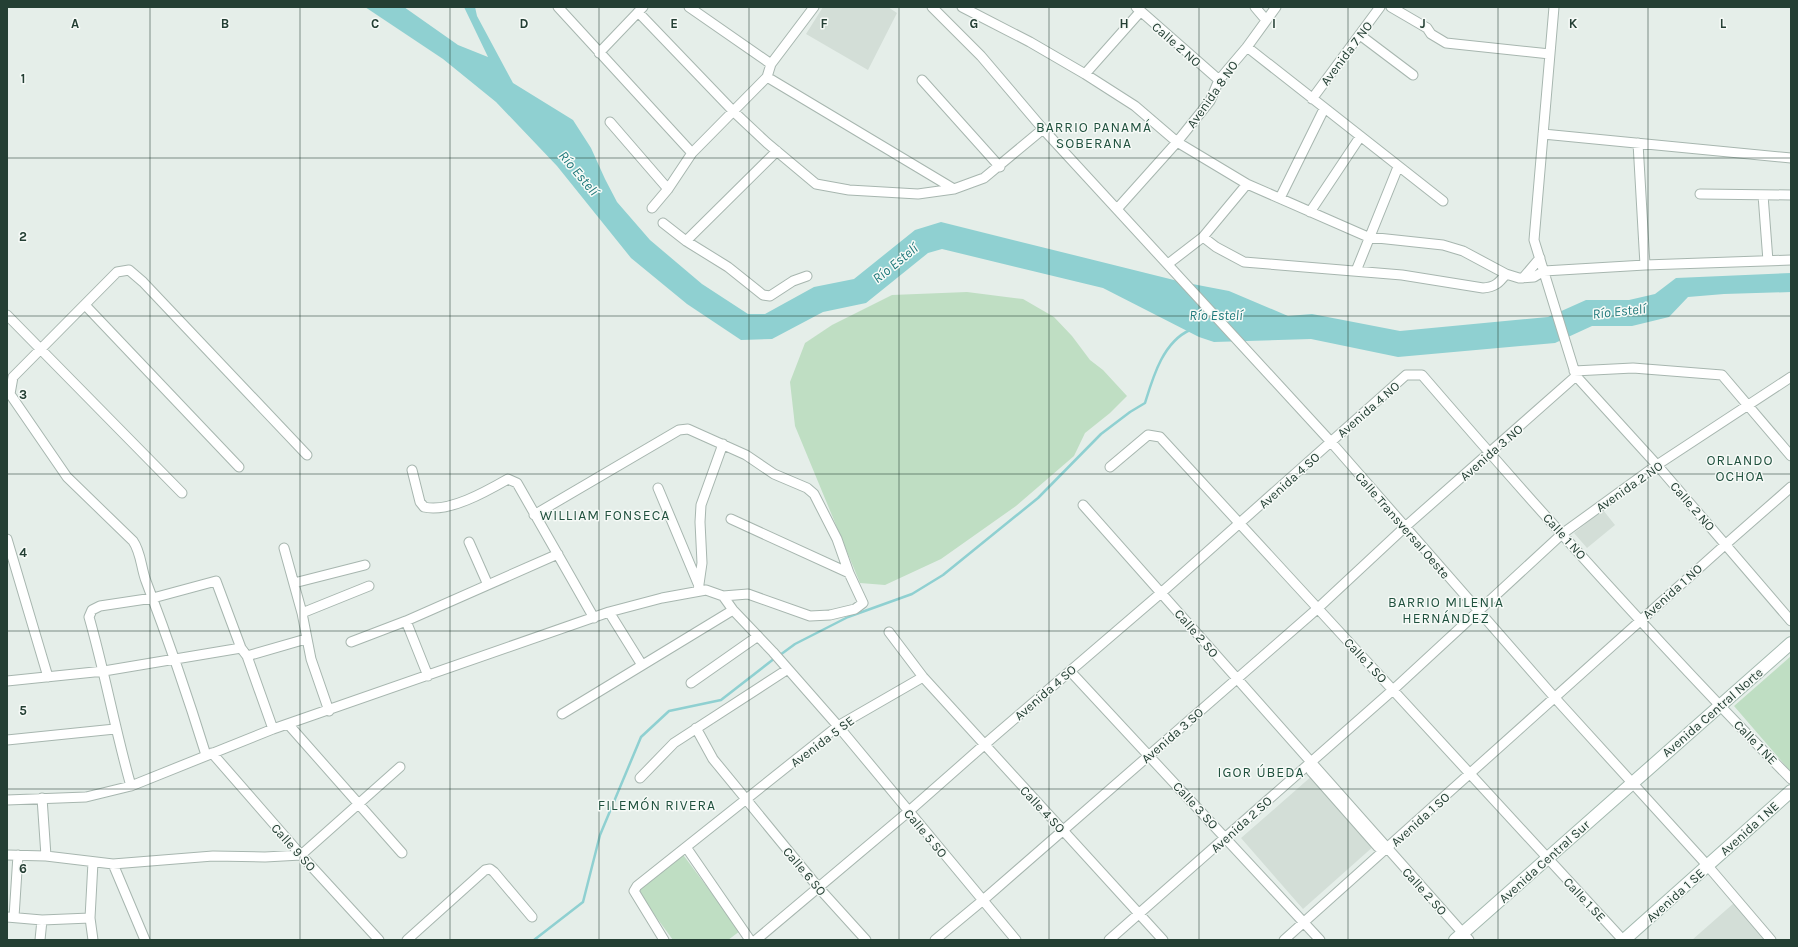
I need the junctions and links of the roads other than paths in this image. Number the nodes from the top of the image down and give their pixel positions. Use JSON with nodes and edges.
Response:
{"nodes":[{"id":1,"x":689,"y":7,"type":"edge"},
{"id":2,"x":932,"y":7,"type":"edge"},
{"id":3,"x":962,"y":7,"type":"edge"},
{"id":4,"x":1254,"y":7,"type":"edge"},
{"id":5,"x":1276,"y":7,"type":"edge"},
{"id":6,"x":1380,"y":7,"type":"edge"},
{"id":7,"x":1391,"y":7,"type":"edge"},
{"id":8,"x":1554,"y":7,"type":"edge"},
{"id":9,"x":561,"y":8,"type":"edge"},
{"id":10,"x":640,"y":9,"type":"edge"},
{"id":11,"x":810,"y":9,"type":"edge"},
{"id":12,"x":1138,"y":9,"type":"edge"},
{"id":13,"x":1266,"y":20,"type":"junction"},
{"id":14,"x":1360,"y":34,"type":"junction"},
{"id":15,"x":1247,"y":46,"type":"junction"},
{"id":16,"x":599,"y":53,"type":"junction"},
{"id":17,"x":1550,"y":54,"type":"junction"},
{"id":18,"x":771,"y":64,"type":"junction"},
{"id":19,"x":1085,"y":74,"type":"junction"},
{"id":20,"x":1413,"y":75,"type":"dead end"},
{"id":21,"x":767,"y":77,"type":"junction"},
{"id":22,"x":922,"y":80,"type":"dead end"},
{"id":23,"x":1219,"y":80,"type":"junction"},
{"id":24,"x":1312,"y":99,"type":"junction"},
{"id":25,"x":1324,"y":109,"type":"junction"},
{"id":26,"x":734,"y":112,"type":"junction"},
{"id":27,"x":610,"y":122,"type":"dead end"},
{"id":28,"x":1043,"y":129,"type":"junction"},
{"id":29,"x":1543,"y":134,"type":"junction"},
{"id":30,"x":1360,"y":137,"type":"junction"},
{"id":31,"x":1177,"y":142,"type":"junction"},
{"id":32,"x":1638,"y":144,"type":"junction"},
{"id":33,"x":777,"y":151,"type":"junction"},
{"id":34,"x":692,"y":153,"type":"junction"},
{"id":35,"x":1791,"y":158,"type":"edge"},
{"id":36,"x":1000,"y":167,"type":"junction"},
{"id":37,"x":1398,"y":167,"type":"junction"},
{"id":38,"x":1247,"y":184,"type":"junction"},
{"id":39,"x":668,"y":189,"type":"junction"},
{"id":40,"x":954,"y":189,"type":"junction"},
{"id":41,"x":1700,"y":194,"type":"dead end"},
{"id":42,"x":1762,"y":195,"type":"junction"},
{"id":43,"x":1791,"y":195,"type":"edge"},
{"id":44,"x":1280,"y":198,"type":"junction"},
{"id":45,"x":1443,"y":201,"type":"dead end"},
{"id":46,"x":652,"y":208,"type":"dead end"},
{"id":47,"x":1117,"y":209,"type":"junction"},
{"id":48,"x":1310,"y":212,"type":"junction"},
{"id":49,"x":663,"y":223,"type":"dead end"},
{"id":50,"x":1203,"y":236,"type":"junction"},
{"id":51,"x":1368,"y":237,"type":"junction"},
{"id":52,"x":686,"y":241,"type":"junction"},
{"id":53,"x":1540,"y":258,"type":"junction"},
{"id":54,"x":1791,"y":260,"type":"edge"},
{"id":55,"x":1768,"y":261,"type":"junction"},
{"id":56,"x":1170,"y":265,"type":"junction"},
{"id":57,"x":1644,"y":265,"type":"junction"},
{"id":58,"x":1356,"y":271,"type":"junction"},
{"id":59,"x":1544,"y":271,"type":"junction"},
{"id":60,"x":1506,"y":274,"type":"junction"},
{"id":61,"x":807,"y":276,"type":"dead end"},
{"id":62,"x":1523,"y":278,"type":"junction"},
{"id":63,"x":85,"y":305,"type":"junction"},
{"id":64,"x":7,"y":315,"type":"edge"},
{"id":65,"x":41,"y":350,"type":"junction"},
{"id":66,"x":1575,"y":374,"type":"junction"},
{"id":67,"x":1406,"y":375,"type":"joint"},
{"id":68,"x":1791,"y":377,"type":"edge"},
{"id":69,"x":1747,"y":406,"type":"junction"},
{"id":70,"x":1331,"y":442,"type":"junction"},
{"id":71,"x":723,"y":444,"type":"junction"},
{"id":72,"x":1489,"y":454,"type":"junction"},
{"id":73,"x":307,"y":455,"type":"dead end"},
{"id":74,"x":1791,"y":456,"type":"edge"},
{"id":75,"x":1658,"y":465,"type":"junction"},
{"id":76,"x":239,"y":467,"type":"dead end"},
{"id":77,"x":1110,"y":467,"type":"dead end"},
{"id":78,"x":412,"y":470,"type":"dead end"},
{"id":79,"x":1791,"y":487,"type":"edge"},
{"id":80,"x":658,"y":488,"type":"dead end"},
{"id":81,"x":182,"y":493,"type":"dead end"},
{"id":82,"x":1083,"y":505,"type":"dead end"},
{"id":83,"x":534,"y":515,"type":"junction"},
{"id":84,"x":731,"y":519,"type":"dead end"},
{"id":85,"x":1240,"y":524,"type":"junction"},
{"id":86,"x":1405,"y":527,"type":"junction"},
{"id":87,"x":1562,"y":534,"type":"junction"},
{"id":88,"x":7,"y":539,"type":"edge"},
{"id":89,"x":469,"y":542,"type":"dead end"},
{"id":90,"x":1726,"y":544,"type":"junction"},
{"id":91,"x":284,"y":548,"type":"dead end"},
{"id":92,"x":558,"y":554,"type":"junction"},
{"id":93,"x":365,"y":564,"type":"dead end"},
{"id":94,"x":849,"y":573,"type":"junction"},
{"id":95,"x":294,"y":583,"type":"junction"},
{"id":96,"x":488,"y":585,"type":"junction"},
{"id":97,"x":369,"y":586,"type":"dead end"},
{"id":98,"x":699,"y":589,"type":"junction"},
{"id":99,"x":1161,"y":593,"type":"junction"},
{"id":100,"x":723,"y":596,"type":"junction"},
{"id":101,"x":153,"y":598,"type":"junction"},
{"id":102,"x":1318,"y":609,"type":"junction"},
{"id":103,"x":733,"y":610,"type":"junction"},
{"id":104,"x":1479,"y":611,"type":"junction"},
{"id":105,"x":609,"y":612,"type":"junction"},
{"id":106,"x":302,"y":613,"type":"junction"},
{"id":107,"x":594,"y":618,"type":"junction"},
{"id":108,"x":1641,"y":620,"type":"junction"},
{"id":109,"x":406,"y":621,"type":"junction"},
{"id":110,"x":1791,"y":621,"type":"edge"},
{"id":111,"x":889,"y":632,"type":"dead end"},
{"id":112,"x":758,"y":636,"type":"junction"},
{"id":113,"x":306,"y":639,"type":"junction"},
{"id":114,"x":352,"y":642,"type":"dead end"},
{"id":115,"x":1791,"y":643,"type":"edge"},
{"id":116,"x":241,"y":648,"type":"junction"},
{"id":117,"x":247,"y":656,"type":"junction"},
{"id":118,"x":175,"y":659,"type":"junction"},
{"id":119,"x":642,"y":665,"type":"junction"},
{"id":120,"x":788,"y":669,"type":"junction"},
{"id":121,"x":1070,"y":670,"type":"junction"},
{"id":122,"x":104,"y":671,"type":"junction"},
{"id":123,"x":428,"y":676,"type":"junction"},
{"id":124,"x":48,"y":677,"type":"junction"},
{"id":125,"x":923,"y":677,"type":"junction"},
{"id":126,"x":1236,"y":678,"type":"junction"},
{"id":127,"x":7,"y":681,"type":"edge"},
{"id":128,"x":691,"y":683,"type":"dead end"},
{"id":129,"x":1394,"y":689,"type":"junction"},
{"id":130,"x":1555,"y":698,"type":"junction"},
{"id":131,"x":1721,"y":706,"type":"junction"},
{"id":132,"x":329,"y":711,"type":"junction"},
{"id":133,"x":562,"y":714,"type":"dead end"},
{"id":134,"x":288,"y":724,"type":"junction"},
{"id":135,"x":838,"y":726,"type":"junction"},
{"id":136,"x":696,"y":728,"type":"junction"},
{"id":137,"x":115,"y":729,"type":"junction"},
{"id":138,"x":273,"y":729,"type":"junction"},
{"id":139,"x":7,"y":740,"type":"edge"},
{"id":140,"x":984,"y":744,"type":"junction"},
{"id":141,"x":209,"y":754,"type":"junction"},
{"id":142,"x":1149,"y":755,"type":"junction"},
{"id":143,"x":1310,"y":762,"type":"junction"},
{"id":144,"x":400,"y":767,"type":"dead end"},
{"id":145,"x":1470,"y":774,"type":"junction"},
{"id":146,"x":640,"y":778,"type":"dead end"},
{"id":147,"x":1791,"y":779,"type":"edge"},
{"id":148,"x":1633,"y":781,"type":"junction"},
{"id":149,"x":131,"y":786,"type":"junction"},
{"id":150,"x":1791,"y":791,"type":"edge"},
{"id":151,"x":7,"y":798,"type":"edge"},
{"id":152,"x":42,"y":798,"type":"junction"},
{"id":153,"x":746,"y":800,"type":"junction"},
{"id":154,"x":359,"y":804,"type":"junction"},
{"id":155,"x":908,"y":812,"type":"junction"},
{"id":156,"x":1063,"y":831,"type":"junction"},
{"id":157,"x":1226,"y":838,"type":"junction"},
{"id":158,"x":686,"y":846,"type":"junction"},
{"id":159,"x":1387,"y":848,"type":"junction"},
{"id":160,"x":402,"y":853,"type":"dead end"},
{"id":161,"x":7,"y":855,"type":"edge"},
{"id":162,"x":18,"y":855,"type":"junction"},
{"id":163,"x":301,"y":855,"type":"junction"},
{"id":164,"x":46,"y":856,"type":"junction"},
{"id":165,"x":1547,"y":858,"type":"junction"},
{"id":166,"x":93,"y":862,"type":"junction"},
{"id":167,"x":113,"y":864,"type":"junction"},
{"id":168,"x":1707,"y":865,"type":"junction"},
{"id":169,"x":818,"y":887,"type":"junction"},
{"id":170,"x":982,"y":901,"type":"junction"},
{"id":171,"x":1139,"y":914,"type":"junction"},
{"id":172,"x":10,"y":917,"type":"edge"},
{"id":173,"x":90,"y":918,"type":"junction"},
{"id":174,"x":532,"y":918,"type":"dead end"},
{"id":175,"x":42,"y":920,"type":"junction"},
{"id":176,"x":1304,"y":921,"type":"junction"},
{"id":177,"x":1462,"y":938,"type":"edge"},
{"id":178,"x":40,"y":940,"type":"edge"},
{"id":179,"x":93,"y":940,"type":"edge"},
{"id":180,"x":145,"y":940,"type":"edge"},
{"id":181,"x":379,"y":940,"type":"edge"},
{"id":182,"x":407,"y":940,"type":"edge"},
{"id":183,"x":664,"y":940,"type":"edge"},
{"id":184,"x":750,"y":940,"type":"edge"},
{"id":185,"x":756,"y":940,"type":"edge"},
{"id":186,"x":866,"y":940,"type":"edge"},
{"id":187,"x":935,"y":940,"type":"edge"},
{"id":188,"x":1016,"y":940,"type":"edge"},
{"id":189,"x":1109,"y":940,"type":"edge"},
{"id":190,"x":1163,"y":940,"type":"edge"},
{"id":191,"x":1284,"y":940,"type":"edge"},
{"id":192,"x":1320,"y":940,"type":"edge"},
{"id":193,"x":1624,"y":940,"type":"edge"},
{"id":194,"x":1771,"y":940,"type":"edge"}],
"edges":[{"from":1,"to":18,"type":"street"},
{"from":2,"to":28,"type":"street"},
{"from":3,"to":19,"type":"street"},
{"from":4,"to":13,"type":"street"},
{"from":5,"to":13,"type":"street","name":"Avenida 8 NO"},
{"from":6,"to":14,"type":"street","name":"Avenida 7 NO"},
{"from":7,"to":17,"type":"street"},
{"from":8,"to":17,"type":"street"},
{"from":9,"to":16,"type":"street"},
{"from":10,"to":16,"type":"street"},
{"from":10,"to":26,"type":"street"},
{"from":11,"to":18,"type":"street"},
{"from":12,"to":19,"type":"street"},
{"from":12,"to":23,"type":"street","name":"Calle 2 NO"},
{"from":13,"to":15,"type":"street","name":"Avenida 8 NO"},
{"from":14,"to":20,"type":"street"},
{"from":14,"to":24,"type":"street","name":"Avenida 7 NO"},
{"from":15,"to":23,"type":"street","name":"Avenida 8 NO"},
{"from":15,"to":24,"type":"street"},
{"from":16,"to":34,"type":"street"},
{"from":17,"to":29,"type":"street"},
{"from":18,"to":21,"type":"street"},
{"from":19,"to":31,"type":"street"},
{"from":21,"to":26,"type":"street"},
{"from":21,"to":40,"type":"street"},
{"from":22,"to":36,"type":"street"},
{"from":23,"to":31,"type":"street","name":"Avenida 8 NO"},
{"from":24,"to":25,"type":"street"},
{"from":25,"to":30,"type":"street"},
{"from":25,"to":44,"type":"street"},
{"from":26,"to":33,"type":"street"},
{"from":26,"to":34,"type":"street"},
{"from":27,"to":39,"type":"street"},
{"from":28,"to":36,"type":"street"},
{"from":28,"to":47,"type":"street"},
{"from":29,"to":32,"type":"street"},
{"from":29,"to":53,"type":"street"},
{"from":30,"to":37,"type":"street"},
{"from":30,"to":48,"type":"street"},
{"from":31,"to":38,"type":"street"},
{"from":31,"to":47,"type":"street","name":"Avenida 8 NO"},
{"from":32,"to":35,"type":"street"},
{"from":32,"to":57,"type":"street"},
{"from":33,"to":40,"type":"street"},
{"from":33,"to":52,"type":"street"},
{"from":34,"to":39,"type":"street"},
{"from":36,"to":40,"type":"street"},
{"from":37,"to":45,"type":"street"},
{"from":37,"to":51,"type":"street"},
{"from":38,"to":44,"type":"street"},
{"from":38,"to":50,"type":"street"},
{"from":39,"to":46,"type":"street"},
{"from":41,"to":42,"type":"street"},
{"from":42,"to":43,"type":"street"},
{"from":42,"to":55,"type":"street"},
{"from":44,"to":48,"type":"street"},
{"from":47,"to":56,"type":"street","name":"Calle Transversal Oeste"},
{"from":48,"to":51,"type":"street"},
{"from":49,"to":52,"type":"street"},
{"from":50,"to":56,"type":"street"},
{"from":50,"to":58,"type":"street"},
{"from":51,"to":58,"type":"street"},
{"from":51,"to":60,"type":"street"},
{"from":52,"to":61,"type":"street"},
{"from":53,"to":59,"type":"street"},
{"from":53,"to":62,"type":"street"},
{"from":54,"to":55,"type":"street"},
{"from":55,"to":57,"type":"street"},
{"from":56,"to":70,"type":"street","name":"Calle Transversal Oeste"},
{"from":57,"to":59,"type":"street"},
{"from":58,"to":60,"type":"street"},
{"from":59,"to":62,"type":"street"},
{"from":59,"to":66,"type":"street"},
{"from":60,"to":62,"type":"street"},
{"from":63,"to":65,"type":"street"},
{"from":63,"to":73,"type":"street"},
{"from":63,"to":76,"type":"street"},
{"from":64,"to":65,"type":"street"},
{"from":65,"to":81,"type":"street"},
{"from":65,"to":101,"type":"street"},
{"from":66,"to":69,"type":"street"},
{"from":66,"to":72,"type":"street","name":"Avenida 3 NO"},
{"from":66,"to":75,"type":"street","name":"Calle 2 NO"},
{"from":67,"to":70,"type":"street","name":"Avenida 4 NO"},
{"from":67,"to":72,"type":"street","name":"Calle 1 NO"},
{"from":68,"to":69,"type":"street","name":"Avenida 2 NO"},
{"from":69,"to":74,"type":"street"},
{"from":69,"to":75,"type":"street","name":"Avenida 2 NO"},
{"from":70,"to":85,"type":"street","name":"Avenida 4 SO"},
{"from":70,"to":86,"type":"street","name":"Calle Transversal Oeste"},
{"from":71,"to":83,"type":"street"},
{"from":71,"to":94,"type":"street"},
{"from":71,"to":98,"type":"street"},
{"from":72,"to":86,"type":"street","name":"Avenida 3 NO"},
{"from":72,"to":87,"type":"street","name":"Calle 1 NO"},
{"from":75,"to":87,"type":"street","name":"Avenida 2 NO"},
{"from":75,"to":90,"type":"street","name":"Calle 2 NO"},
{"from":77,"to":85,"type":"street","name":"Calle 1 SO"},
{"from":78,"to":83,"type":"street"},
{"from":79,"to":90,"type":"street","name":"Avenida 1 NO"},
{"from":80,"to":98,"type":"street"},
{"from":82,"to":99,"type":"street","name":"Calle 2 SO"},
{"from":83,"to":92,"type":"street"},
{"from":84,"to":94,"type":"street"},
{"from":85,"to":99,"type":"street","name":"Avenida 4 SO"},
{"from":85,"to":102,"type":"street","name":"Calle 1 SO"},
{"from":86,"to":102,"type":"street","name":"Avenida 3 SO"},
{"from":86,"to":104,"type":"street","name":"Calle Transversal Oeste"},
{"from":87,"to":104,"type":"street","name":"Avenida 2 NO"},
{"from":87,"to":108,"type":"street","name":"Calle 1 NO"},
{"from":88,"to":124,"type":"street"},
{"from":89,"to":96,"type":"street"},
{"from":90,"to":108,"type":"street","name":"Avenida 1 NO"},
{"from":90,"to":110,"type":"street","name":"Calle 2 NO"},
{"from":91,"to":95,"type":"street"},
{"from":92,"to":96,"type":"street"},
{"from":92,"to":107,"type":"street"},
{"from":93,"to":95,"type":"street"},
{"from":94,"to":100,"type":"street"},
{"from":95,"to":106,"type":"street"},
{"from":96,"to":109,"type":"street"},
{"from":97,"to":106,"type":"street"},
{"from":98,"to":100,"type":"street"},
{"from":98,"to":105,"type":"street"},
{"from":99,"to":121,"type":"street","name":"Avenida 4 SO"},
{"from":99,"to":126,"type":"street","name":"Calle 2 SO"},
{"from":100,"to":103,"type":"street","name":"Calle 5 SO"},
{"from":101,"to":116,"type":"street"},
{"from":101,"to":118,"type":"street"},
{"from":101,"to":122,"type":"street"},
{"from":102,"to":126,"type":"street","name":"Avenida 3 SO"},
{"from":102,"to":129,"type":"street","name":"Calle 1 SO"},
{"from":103,"to":112,"type":"street","name":"Calle 5 SO"},
{"from":103,"to":119,"type":"street"},
{"from":104,"to":129,"type":"street","name":"Avenida 2 SO"},
{"from":104,"to":130,"type":"street","name":"Calle Transversal Oeste"},
{"from":105,"to":107,"type":"street"},
{"from":105,"to":119,"type":"street"},
{"from":106,"to":113,"type":"street"},
{"from":107,"to":123,"type":"street"},
{"from":108,"to":130,"type":"street","name":"Avenida 1 NO"},
{"from":108,"to":131,"type":"street","name":"Calle 1 NO"},
{"from":109,"to":114,"type":"street"},
{"from":109,"to":123,"type":"street"},
{"from":111,"to":125,"type":"street","name":"Calle 4 SO"},
{"from":112,"to":120,"type":"street","name":"Calle 5 SO"},
{"from":112,"to":128,"type":"street"},
{"from":113,"to":117,"type":"street"},
{"from":113,"to":132,"type":"street"},
{"from":115,"to":131,"type":"street","name":"Avenida Central Norte"},
{"from":116,"to":117,"type":"street"},
{"from":116,"to":118,"type":"street"},
{"from":117,"to":138,"type":"street"},
{"from":118,"to":122,"type":"street"},
{"from":118,"to":141,"type":"street"},
{"from":119,"to":133,"type":"street"},
{"from":120,"to":135,"type":"street","name":"Calle 5 SO"},
{"from":120,"to":136,"type":"street"},
{"from":121,"to":140,"type":"street","name":"Avenida 4 SO"},
{"from":121,"to":142,"type":"street","name":"Calle 3 SO"},
{"from":122,"to":124,"type":"street"},
{"from":122,"to":137,"type":"street"},
{"from":123,"to":132,"type":"street"},
{"from":124,"to":127,"type":"street"},
{"from":125,"to":135,"type":"street","name":"Avenida 5 SE"},
{"from":125,"to":140,"type":"street","name":"Calle 4 SO"},
{"from":126,"to":142,"type":"street","name":"Avenida 3 SO"},
{"from":126,"to":143,"type":"street","name":"Calle 2 SO"},
{"from":129,"to":143,"type":"street","name":"Avenida 2 SO"},
{"from":129,"to":145,"type":"street","name":"Calle 1 SO"},
{"from":130,"to":145,"type":"street","name":"Avenida 1 SO"},
{"from":130,"to":148,"type":"street","name":"Calle Transversal Oeste"},
{"from":131,"to":147,"type":"street","name":"Calle 1 NE"},
{"from":131,"to":148,"type":"street","name":"Avenida Central Norte"},
{"from":132,"to":134,"type":"street"},
{"from":134,"to":138,"type":"street"},
{"from":134,"to":154,"type":"street"},
{"from":135,"to":153,"type":"street","name":"Avenida 5 SE"},
{"from":135,"to":155,"type":"street","name":"Calle 5 SO"},
{"from":136,"to":146,"type":"street"},
{"from":136,"to":153,"type":"street","name":"Calle 6 SO"},
{"from":137,"to":139,"type":"street"},
{"from":137,"to":149,"type":"street"},
{"from":138,"to":141,"type":"street"},
{"from":140,"to":155,"type":"street","name":"Avenida 4 SO"},
{"from":140,"to":156,"type":"street","name":"Calle 4 SO"},
{"from":141,"to":149,"type":"street"},
{"from":141,"to":163,"type":"street","name":"Calle 9 SO"},
{"from":142,"to":156,"type":"street","name":"Avenida 3 SO"},
{"from":142,"to":157,"type":"street","name":"Calle 3 SO"},
{"from":143,"to":157,"type":"street","name":"Avenida 2 SO"},
{"from":143,"to":159,"type":"street","name":"Calle 2 SO"},
{"from":144,"to":154,"type":"street"},
{"from":145,"to":159,"type":"street","name":"Avenida 1 SO"},
{"from":145,"to":165,"type":"street","name":"Calle 1 SO"},
{"from":148,"to":165,"type":"street","name":"Avenida Central Sur"},
{"from":148,"to":168,"type":"street","name":"Calle Transversal Oeste"},
{"from":149,"to":152,"type":"street"},
{"from":150,"to":168,"type":"street","name":"Avenida 1 NE"},
{"from":151,"to":152,"type":"street"},
{"from":152,"to":164,"type":"street"},
{"from":153,"to":158,"type":"street","name":"Avenida 5 SE"},
{"from":153,"to":169,"type":"street","name":"Calle 6 SO"},
{"from":154,"to":160,"type":"street"},
{"from":154,"to":163,"type":"street"},
{"from":155,"to":169,"type":"street","name":"Avenida 4 SO"},
{"from":155,"to":170,"type":"street","name":"Calle 5 SO"},
{"from":156,"to":170,"type":"street","name":"Avenida 3 SO"},
{"from":156,"to":171,"type":"street","name":"Calle 4 SO"},
{"from":157,"to":171,"type":"street","name":"Avenida 2 SO"},
{"from":157,"to":176,"type":"street","name":"Calle 3 SO"},
{"from":158,"to":183,"type":"street","name":"Avenida 5 SE"},
{"from":158,"to":184,"type":"street"},
{"from":159,"to":176,"type":"street","name":"Avenida 1 SO"},
{"from":159,"to":177,"type":"street","name":"Calle 2 SO"},
{"from":161,"to":162,"type":"street"},
{"from":162,"to":164,"type":"street"},
{"from":162,"to":172,"type":"street"},
{"from":163,"to":167,"type":"street"},
{"from":163,"to":181,"type":"street","name":"Calle 9 SO"},
{"from":164,"to":166,"type":"street"},
{"from":165,"to":177,"type":"street","name":"Avenida Central Sur"},
{"from":165,"to":193,"type":"street","name":"Calle 1 SE"},
{"from":166,"to":167,"type":"street"},
{"from":166,"to":173,"type":"street"},
{"from":167,"to":180,"type":"street"},
{"from":168,"to":193,"type":"street","name":"Avenida 1 SE"},
{"from":168,"to":194,"type":"street","name":"Calle Transversal Oeste"},
{"from":169,"to":185,"type":"street","name":"Avenida 4 SO"},
{"from":169,"to":186,"type":"street","name":"Calle 6 SO"},
{"from":170,"to":187,"type":"street","name":"Avenida 3 SO"},
{"from":170,"to":188,"type":"street","name":"Calle 5 SO"},
{"from":171,"to":189,"type":"street","name":"Avenida 2 SO"},
{"from":171,"to":190,"type":"street","name":"Calle 4 SO"},
{"from":172,"to":175,"type":"street"},
{"from":173,"to":175,"type":"street"},
{"from":173,"to":179,"type":"street"},
{"from":174,"to":182,"type":"street"},
{"from":175,"to":178,"type":"street"},
{"from":176,"to":191,"type":"street","name":"Avenida 1 SO"},
{"from":176,"to":192,"type":"street","name":"Calle 3 SO"}]}
